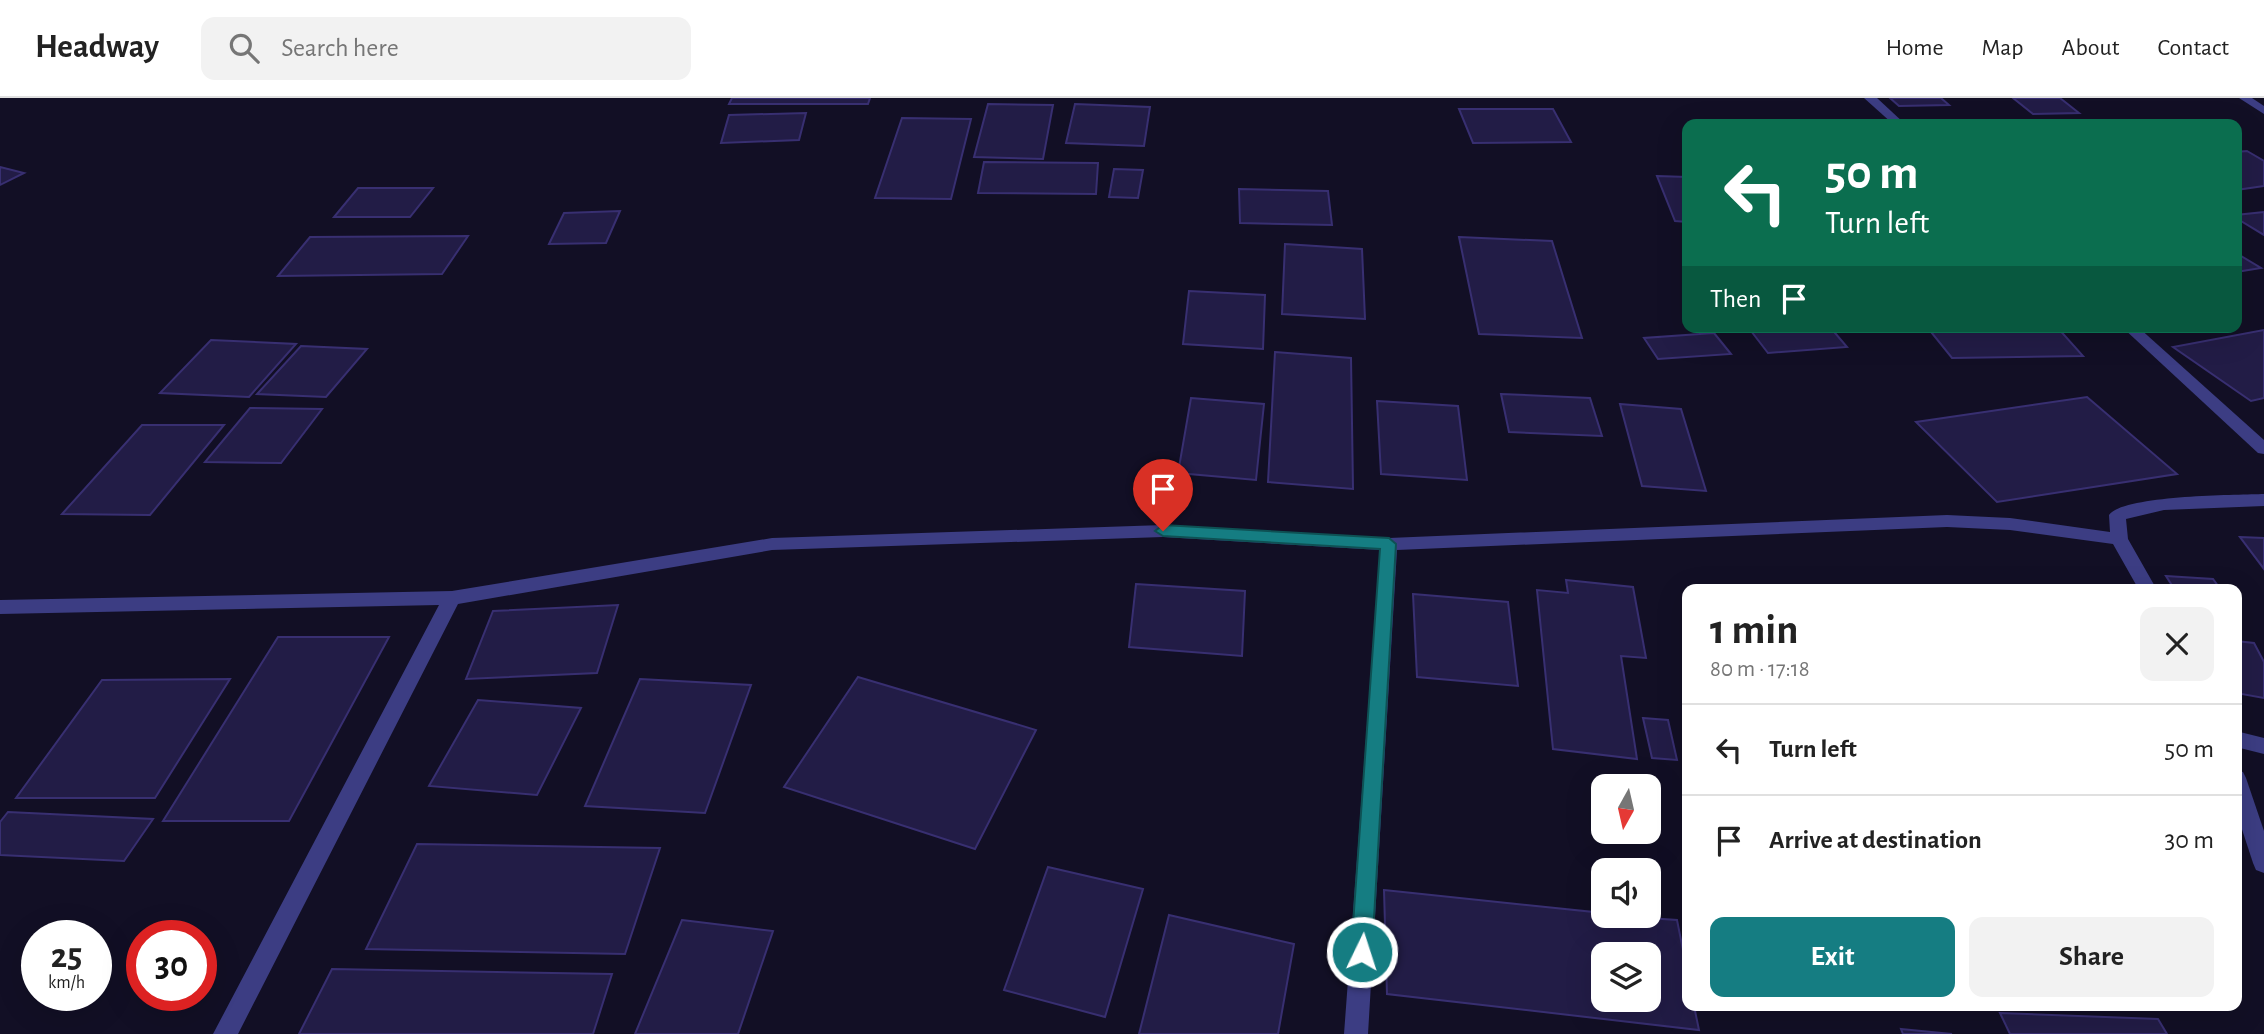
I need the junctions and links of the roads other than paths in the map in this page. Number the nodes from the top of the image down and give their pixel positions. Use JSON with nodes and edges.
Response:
{"nodes":[{"id":1,"x":1870,"y":98,"type":"edge"},
{"id":2,"x":2245,"y":98,"type":"edge"},
{"id":3,"x":2264,"y":111,"type":"edge"},
{"id":4,"x":1893,"y":119,"type":"edge"},
{"id":5,"x":2136,"y":333,"type":"edge"},
{"id":6,"x":2264,"y":449,"type":"edge"},
{"id":7,"x":2264,"y":500,"type":"edge"},
{"id":8,"x":2119,"y":538,"type":"junction"},
{"id":9,"x":1389,"y":544,"type":"junction"},
{"id":10,"x":2145,"y":584,"type":"edge"},
{"id":11,"x":452,"y":598,"type":"junction"},
{"id":12,"x":0,"y":607,"type":"edge"},
{"id":13,"x":2242,"y":740,"type":"edge"},
{"id":14,"x":2264,"y":746,"type":"edge"},
{"id":15,"x":2242,"y":796,"type":"edge"},
{"id":16,"x":2264,"y":863,"type":"edge"},
{"id":17,"x":225,"y":1034,"type":"edge"},
{"id":18,"x":1356,"y":1034,"type":"edge"}],
"edges":[{"from":1,"to":4,"type":"street"},
{"from":2,"to":3,"type":"street"},
{"from":5,"to":6,"type":"street"},
{"from":7,"to":8,"type":"street"},
{"from":8,"to":9,"type":"street"},
{"from":8,"to":10,"type":"street"},
{"from":9,"to":11,"type":"street"},
{"from":9,"to":18,"type":"street"},
{"from":11,"to":12,"type":"street"},
{"from":11,"to":17,"type":"street"},
{"from":13,"to":14,"type":"street"},
{"from":15,"to":16,"type":"street"}]}
